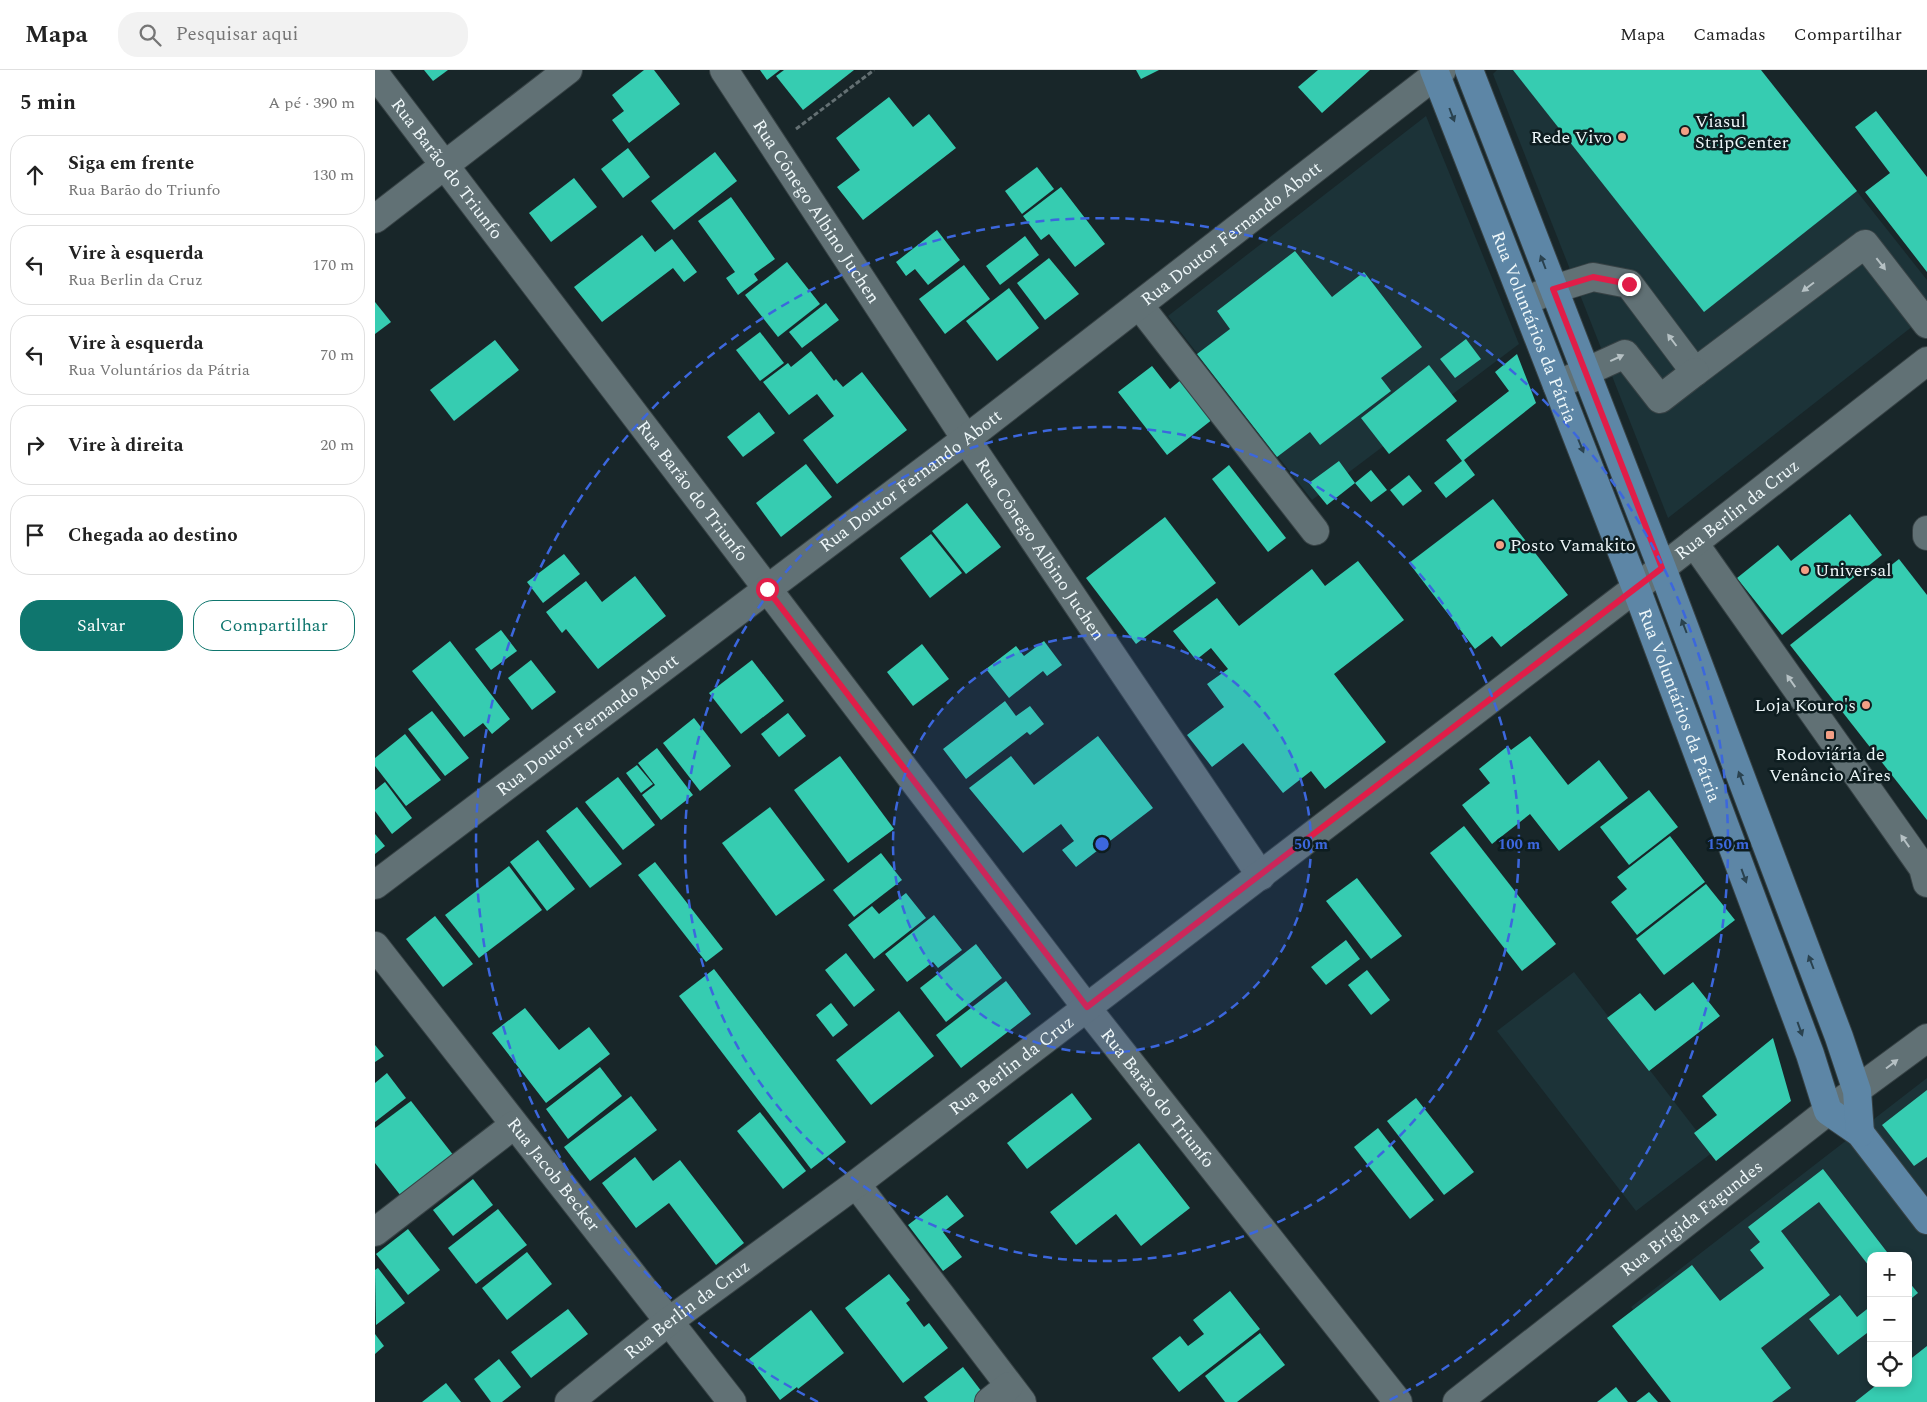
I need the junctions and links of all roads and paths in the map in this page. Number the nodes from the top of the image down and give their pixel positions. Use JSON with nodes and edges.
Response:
{"nodes":[{"id":1,"x":567,"y":70,"type":"edge"},
{"id":2,"x":724,"y":70,"type":"edge"},
{"id":3,"x":874,"y":70,"type":"edge"},
{"id":4,"x":1469,"y":70,"type":"edge"},
{"id":5,"x":1438,"y":72,"type":"edge"},
{"id":6,"x":375,"y":74,"type":"edge"},
{"id":7,"x":774,"y":146,"type":"junction"},
{"id":8,"x":446,"y":165,"type":"junction"},
{"id":9,"x":375,"y":219,"type":"edge"},
{"id":10,"x":1553,"y":289,"type":"junction"},
{"id":11,"x":1525,"y":301,"type":"junction"},
{"id":12,"x":1139,"y":305,"type":"junction"},
{"id":13,"x":1927,"y":324,"type":"edge"},
{"id":14,"x":1926,"y":364,"type":"edge"},
{"id":15,"x":1695,"y":372,"type":"junction"},
{"id":16,"x":1586,"y":373,"type":"junction"},
{"id":17,"x":1557,"y":385,"type":"junction"},
{"id":18,"x":966,"y":439,"type":"junction"},
{"id":19,"x":1620,"y":460,"type":"junction"},
{"id":20,"x":1592,"y":472,"type":"junction"},
{"id":21,"x":1927,"y":530,"type":"edge"},
{"id":22,"x":1315,"y":531,"type":"dead end"},
{"id":23,"x":1927,"y":536,"type":"edge"},
{"id":24,"x":1694,"y":543,"type":"junction"},
{"id":25,"x":1662,"y":568,"type":"junction"},
{"id":26,"x":1637,"y":588,"type":"junction"},
{"id":27,"x":767,"y":589,"type":"junction"},
{"id":28,"x":1751,"y":805,"type":"junction"},
{"id":29,"x":1721,"y":814,"type":"junction"},
{"id":30,"x":1261,"y":876,"type":"junction"},
{"id":31,"x":1927,"y":883,"type":"edge"},
{"id":32,"x":375,"y":885,"type":"edge"},
{"id":33,"x":375,"y":946,"type":"edge"},
{"id":34,"x":1087,"y":1007,"type":"junction"},
{"id":35,"x":1927,"y":1038,"type":"edge"},
{"id":36,"x":1857,"y":1091,"type":"junction"},
{"id":37,"x":1828,"y":1111,"type":"junction"},
{"id":38,"x":514,"y":1126,"type":"junction"},
{"id":39,"x":1860,"y":1133,"type":"junction"},
{"id":40,"x":856,"y":1184,"type":"junction"},
{"id":41,"x":1927,"y":1220,"type":"edge"},
{"id":42,"x":375,"y":1232,"type":"edge"},
{"id":43,"x":668,"y":1322,"type":"junction"},
{"id":44,"x":1007,"y":1397,"type":"edge"},
{"id":45,"x":569,"y":1402,"type":"edge"},
{"id":46,"x":732,"y":1402,"type":"edge"},
{"id":47,"x":1397,"y":1402,"type":"edge"},
{"id":48,"x":1457,"y":1402,"type":"edge"}],
"edges":[{"from":1,"to":8,"type":"street"},
{"from":2,"to":7,"type":"street","name":"Rua Cônego Albino Juchen"},
{"from":3,"to":7,"type":"path"},
{"from":10,"to":4,"type":"main road","name":"Rua Voluntários da Pátria","one_way":true},
{"from":5,"to":11,"type":"main road","name":"Rua Voluntários da Pátria","one_way":true},
{"from":5,"to":12,"type":"street","name":"Rua Doutor Fernando Abott"},
{"from":6,"to":8,"type":"street","name":"Rua Barão do Triunfo"},
{"from":7,"to":18,"type":"street","name":"Rua Cônego Albino Juchen"},
{"from":8,"to":9,"type":"street"},
{"from":8,"to":27,"type":"street","name":"Rua Barão do Triunfo"},
{"from":10,"to":11,"type":"street"},
{"from":15,"to":10,"type":"street","one_way":true},
{"from":10,"to":16,"type":"main road","name":"Rua Voluntários da Pátria"},
{"from":11,"to":17,"type":"main road","name":"Rua Voluntários da Pátria"},
{"from":12,"to":18,"type":"street","name":"Rua Doutor Fernando Abott"},
{"from":12,"to":22,"type":"street"},
{"from":13,"to":15,"type":"street"},
{"from":14,"to":24,"type":"street","name":"Rua Berlin da Cruz"},
{"from":16,"to":15,"type":"street","one_way":true},
{"from":16,"to":17,"type":"street"},
{"from":16,"to":19,"type":"main road","name":"Rua Voluntários da Pátria"},
{"from":17,"to":20,"type":"main road","name":"Rua Voluntários da Pátria","one_way":true},
{"from":18,"to":27,"type":"street","name":"Rua Doutor Fernando Abott"},
{"from":18,"to":30,"type":"street","name":"Rua Cônego Albino Juchen"},
{"from":19,"to":20,"type":"main road"},
{"from":19,"to":25,"type":"main road","name":"Rua Voluntários da Pátria"},
{"from":20,"to":26,"type":"main road","name":"Rua Voluntários da Pátria"},
{"from":21,"to":23,"type":"street"},
{"from":24,"to":25,"type":"street","name":"Rua Berlin da Cruz"},
{"from":31,"to":24,"type":"street","one_way":true},
{"from":25,"to":26,"type":"street","name":"Rua Berlin da Cruz"},
{"from":28,"to":25,"type":"main road","name":"Rua Voluntários da Pátria","one_way":true},
{"from":26,"to":29,"type":"main road","name":"Rua Voluntários da Pátria"},
{"from":26,"to":30,"type":"street","name":"Rua Berlin da Cruz"},
{"from":27,"to":32,"type":"street","name":"Rua Doutor Fernando Abott"},
{"from":27,"to":34,"type":"street","name":"Rua Barão do Triunfo"},
{"from":28,"to":29,"type":"main road"},
{"from":36,"to":28,"type":"main road","name":"Rua Voluntários da Pátria","one_way":true},
{"from":29,"to":37,"type":"main road","name":"Rua Voluntários da Pátria","one_way":true},
{"from":30,"to":34,"type":"street","name":"Rua Berlin da Cruz"},
{"from":33,"to":38,"type":"street","name":"Rua Jacob Becker"},
{"from":34,"to":40,"type":"street","name":"Rua Berlin da Cruz"},
{"from":34,"to":47,"type":"street","name":"Rua Barão do Triunfo"},
{"from":36,"to":35,"type":"street","name":"Rua Brígida Fagundes","one_way":true},
{"from":36,"to":37,"type":"street","name":"Rua Brígida Fagundes"},
{"from":36,"to":39,"type":"main road","name":"Rua Voluntários da Pátria"},
{"from":37,"to":39,"type":"main road"},
{"from":37,"to":48,"type":"street","name":"Rua Brígida Fagundes"},
{"from":38,"to":42,"type":"street"},
{"from":38,"to":43,"type":"street","name":"Rua Jacob Becker"},
{"from":39,"to":41,"type":"main road"},
{"from":40,"to":43,"type":"street","name":"Rua Berlin da Cruz"},
{"from":40,"to":44,"type":"street"},
{"from":43,"to":45,"type":"street","name":"Rua Berlin da Cruz"},
{"from":43,"to":46,"type":"street","name":"Rua Jacob Becker"}]}
